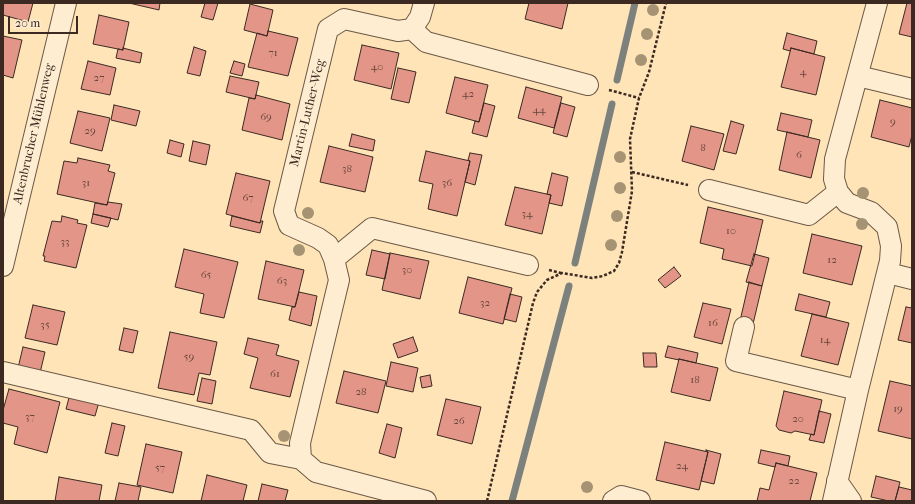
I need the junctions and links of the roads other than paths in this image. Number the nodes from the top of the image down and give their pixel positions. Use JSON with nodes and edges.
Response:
{"nodes":[{"id":1,"x":66,"y":3,"type":"edge"},
{"id":2,"x":424,"y":3,"type":"edge"},
{"id":3,"x":877,"y":3,"type":"edge"},
{"id":4,"x":412,"y":28,"type":"junction"},
{"id":5,"x":858,"y":76,"type":"junction"},
{"id":6,"x":588,"y":85,"type":"road end"},
{"id":7,"x":912,"y":89,"type":"edge"},
{"id":8,"x":710,"y":190,"type":"road end"},
{"id":9,"x":838,"y":192,"type":"junction"},
{"id":10,"x":334,"y":258,"type":"junction"},
{"id":11,"x":528,"y":264,"type":"dead end"},
{"id":12,"x":3,"y":266,"type":"edge"},
{"id":13,"x":888,"y":273,"type":"junction"},
{"id":14,"x":912,"y":279,"type":"edge"},
{"id":15,"x":744,"y":327,"type":"dead end"},
{"id":16,"x":3,"y":372,"type":"edge"},
{"id":17,"x":858,"y":390,"type":"junction"},
{"id":18,"x":301,"y":459,"type":"junction"},
{"id":19,"x":837,"y":481,"type":"junction"},
{"id":20,"x":426,"y":501,"type":"edge"},
{"id":21,"x":613,"y":501,"type":"edge"},
{"id":22,"x":640,"y":501,"type":"edge"},
{"id":23,"x":832,"y":501,"type":"edge"},
{"id":24,"x":851,"y":501,"type":"edge"}],
"edges":[{"from":1,"to":12,"type":"street","name":"Altenbrucher Mühlenweg"},
{"from":2,"to":4,"type":"street"},
{"from":3,"to":5,"type":"street"},
{"from":4,"to":6,"type":"street"},
{"from":4,"to":10,"type":"street","name":"Martin-Luther-Weg"},
{"from":5,"to":7,"type":"street"},
{"from":5,"to":9,"type":"street"},
{"from":8,"to":9,"type":"street"},
{"from":9,"to":13,"type":"street"},
{"from":10,"to":11,"type":"street"},
{"from":10,"to":18,"type":"street","name":"Martin-Luther-Weg"},
{"from":13,"to":14,"type":"street"},
{"from":13,"to":17,"type":"street"},
{"from":15,"to":17,"type":"street"},
{"from":16,"to":18,"type":"street"},
{"from":17,"to":19,"type":"street"},
{"from":18,"to":20,"type":"street"},
{"from":19,"to":23,"type":"street"},
{"from":19,"to":24,"type":"street"},
{"from":21,"to":22,"type":"street"}]}
